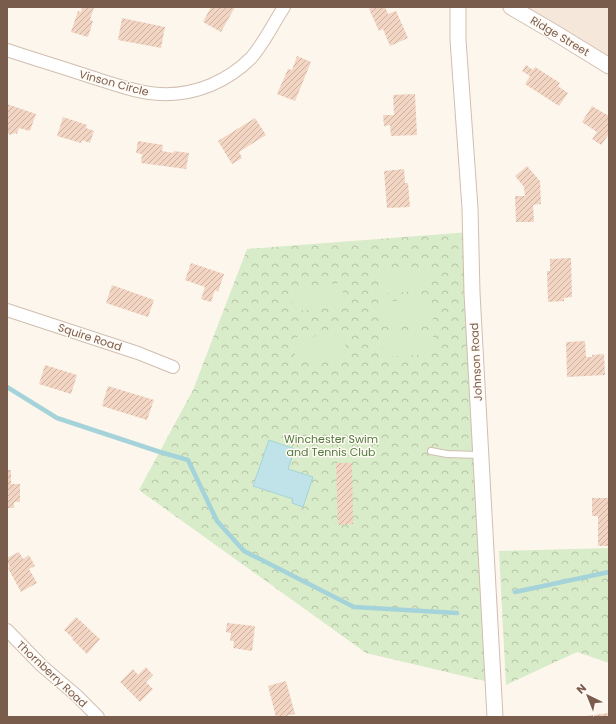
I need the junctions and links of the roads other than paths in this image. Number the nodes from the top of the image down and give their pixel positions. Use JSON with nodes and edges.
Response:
{"nodes":[{"id":1,"x":284,"y":7,"type":"edge"},
{"id":2,"x":458,"y":7,"type":"edge"},
{"id":3,"x":511,"y":7,"type":"edge"},
{"id":4,"x":7,"y":50,"type":"edge"},
{"id":5,"x":609,"y":66,"type":"edge"},
{"id":6,"x":7,"y":310,"type":"edge"},
{"id":7,"x":173,"y":367,"type":"dead end"},
{"id":8,"x":431,"y":451,"type":"dead end"},
{"id":9,"x":480,"y":455,"type":"junction"},
{"id":10,"x":7,"y":630,"type":"edge"},
{"id":11,"x":98,"y":717,"type":"edge"},
{"id":12,"x":494,"y":717,"type":"edge"}],
"edges":[{"from":1,"to":4,"type":"street","name":"Vinson Circle"},
{"from":2,"to":9,"type":"street","name":"Johnson Road"},
{"from":3,"to":5,"type":"street","name":"Ridge Street"},
{"from":6,"to":7,"type":"street","name":"Squire Road"},
{"from":8,"to":9,"type":"lane"},
{"from":9,"to":12,"type":"street","name":"Johnson Road"},
{"from":10,"to":11,"type":"street","name":"Thornberry Road"}]}
